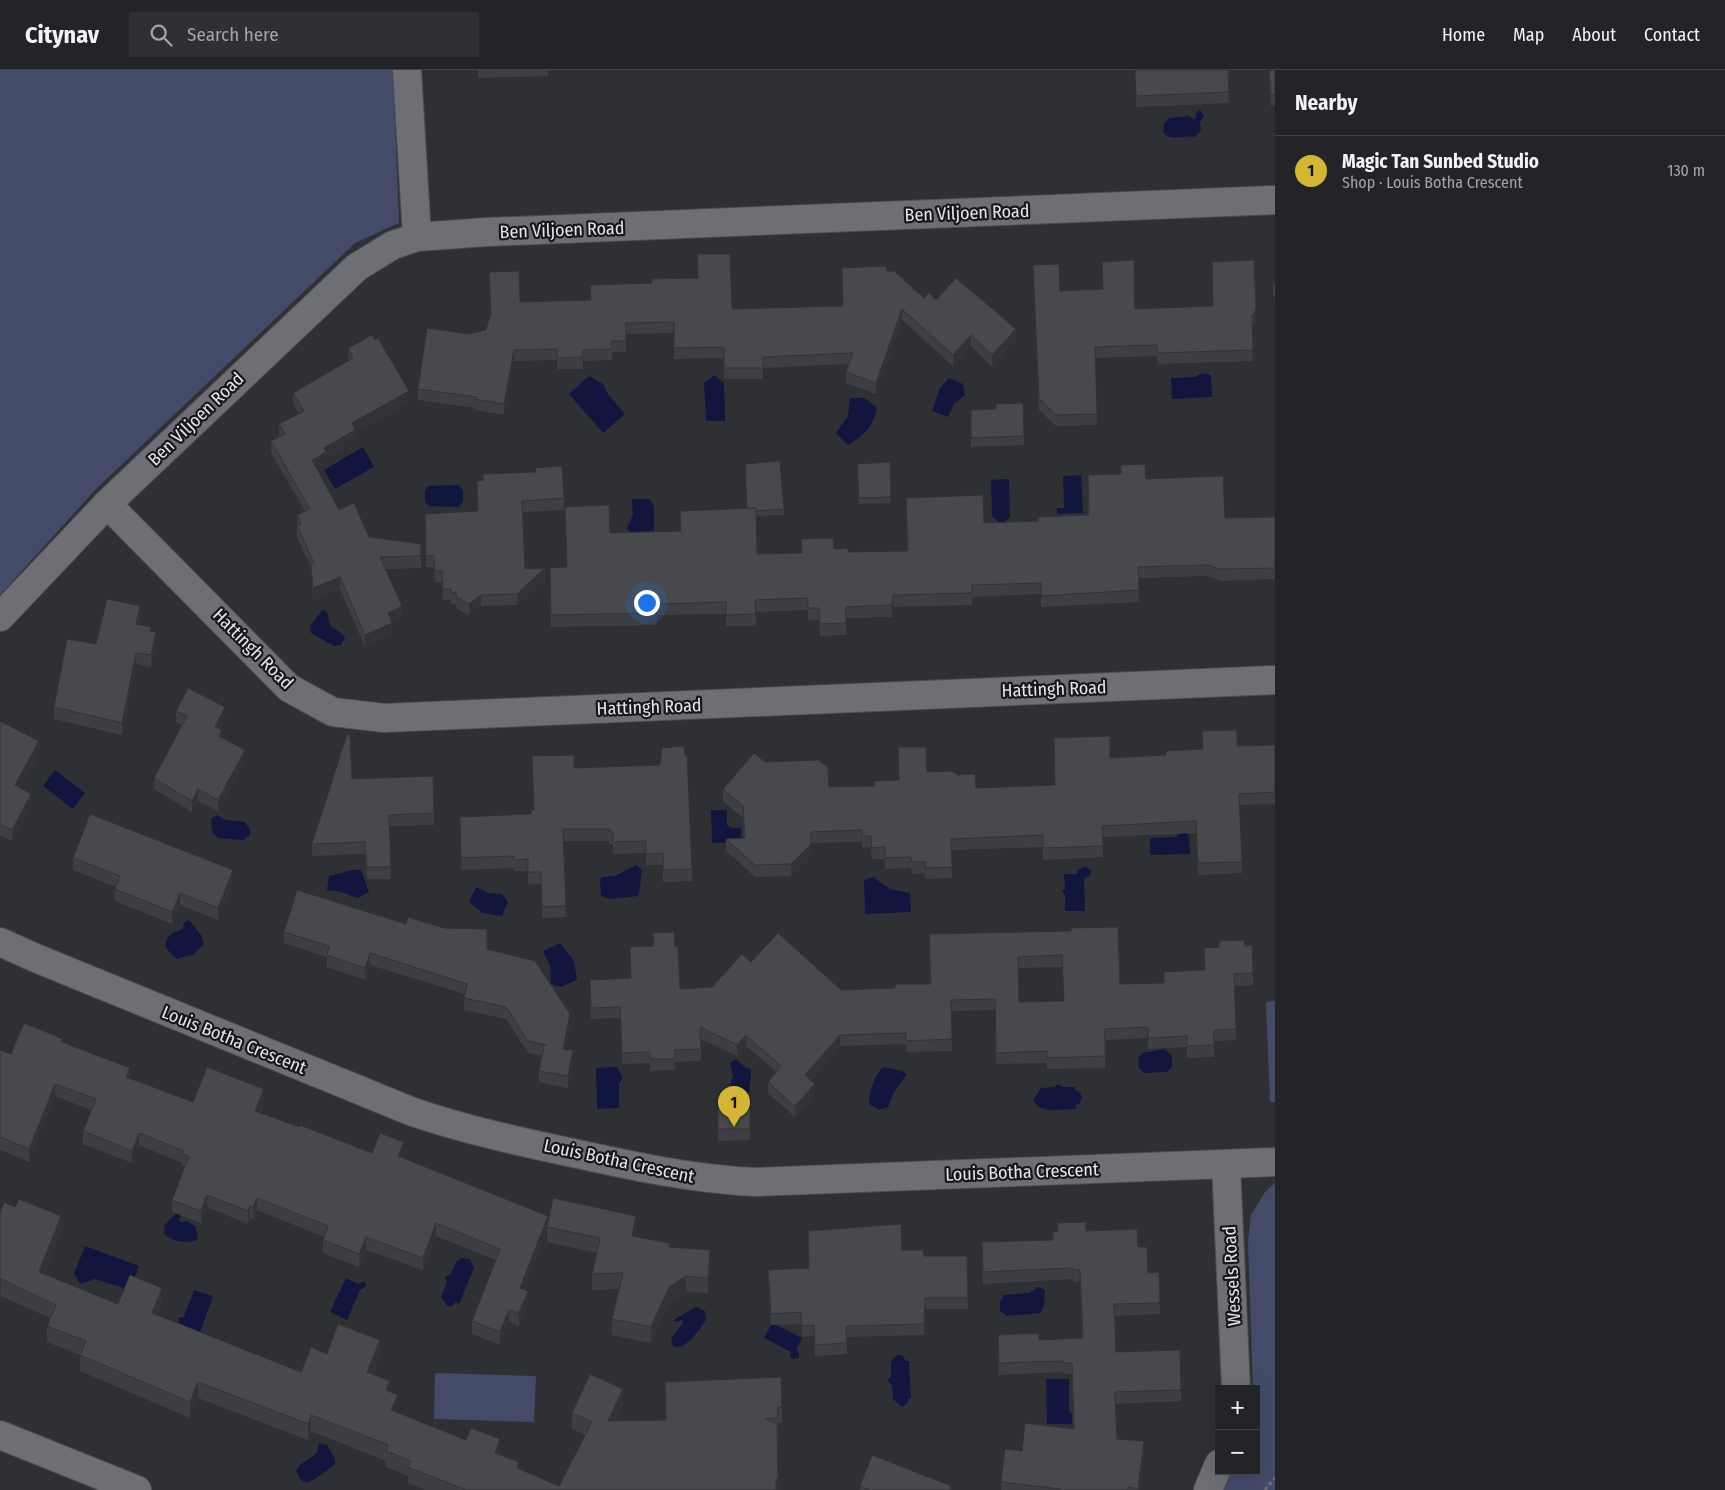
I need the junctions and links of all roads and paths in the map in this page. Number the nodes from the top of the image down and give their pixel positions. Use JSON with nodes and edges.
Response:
{"nodes":[{"id":1,"x":407,"y":70,"type":"edge"},
{"id":2,"x":1275,"y":200,"type":"edge"},
{"id":3,"x":417,"y":237,"type":"junction"},
{"id":4,"x":107,"y":504,"type":"junction"},
{"id":5,"x":0,"y":617,"type":"edge"},
{"id":6,"x":1275,"y":680,"type":"edge"},
{"id":7,"x":0,"y":942,"type":"edge"},
{"id":8,"x":1275,"y":1162,"type":"edge"},
{"id":9,"x":1226,"y":1164,"type":"junction"},
{"id":10,"x":1236,"y":1385,"type":"edge"},
{"id":11,"x":0,"y":1435,"type":"edge"},
{"id":12,"x":1215,"y":1473,"type":"edge"},
{"id":13,"x":1275,"y":1478,"type":"edge"},
{"id":14,"x":137,"y":1490,"type":"edge"},
{"id":15,"x":1208,"y":1490,"type":"edge"},
{"id":16,"x":1265,"y":1490,"type":"edge"}],
"edges":[{"from":1,"to":3,"type":"street"},
{"from":2,"to":3,"type":"street","name":"Ben Viljoen Road"},
{"from":3,"to":4,"type":"street","name":"Ben Viljoen Road"},
{"from":4,"to":5,"type":"street","name":"Ben Viljoen Road"},
{"from":4,"to":6,"type":"street","name":"Hattingh Road"},
{"from":7,"to":9,"type":"street","name":"Louis Botha Crescent"},
{"from":8,"to":9,"type":"street","name":"Louis Botha Crescent"},
{"from":9,"to":10,"type":"street","name":"Wessels Road"},
{"from":11,"to":14,"type":"street"},
{"from":12,"to":15,"type":"street"},
{"from":13,"to":16,"type":"path"}]}
